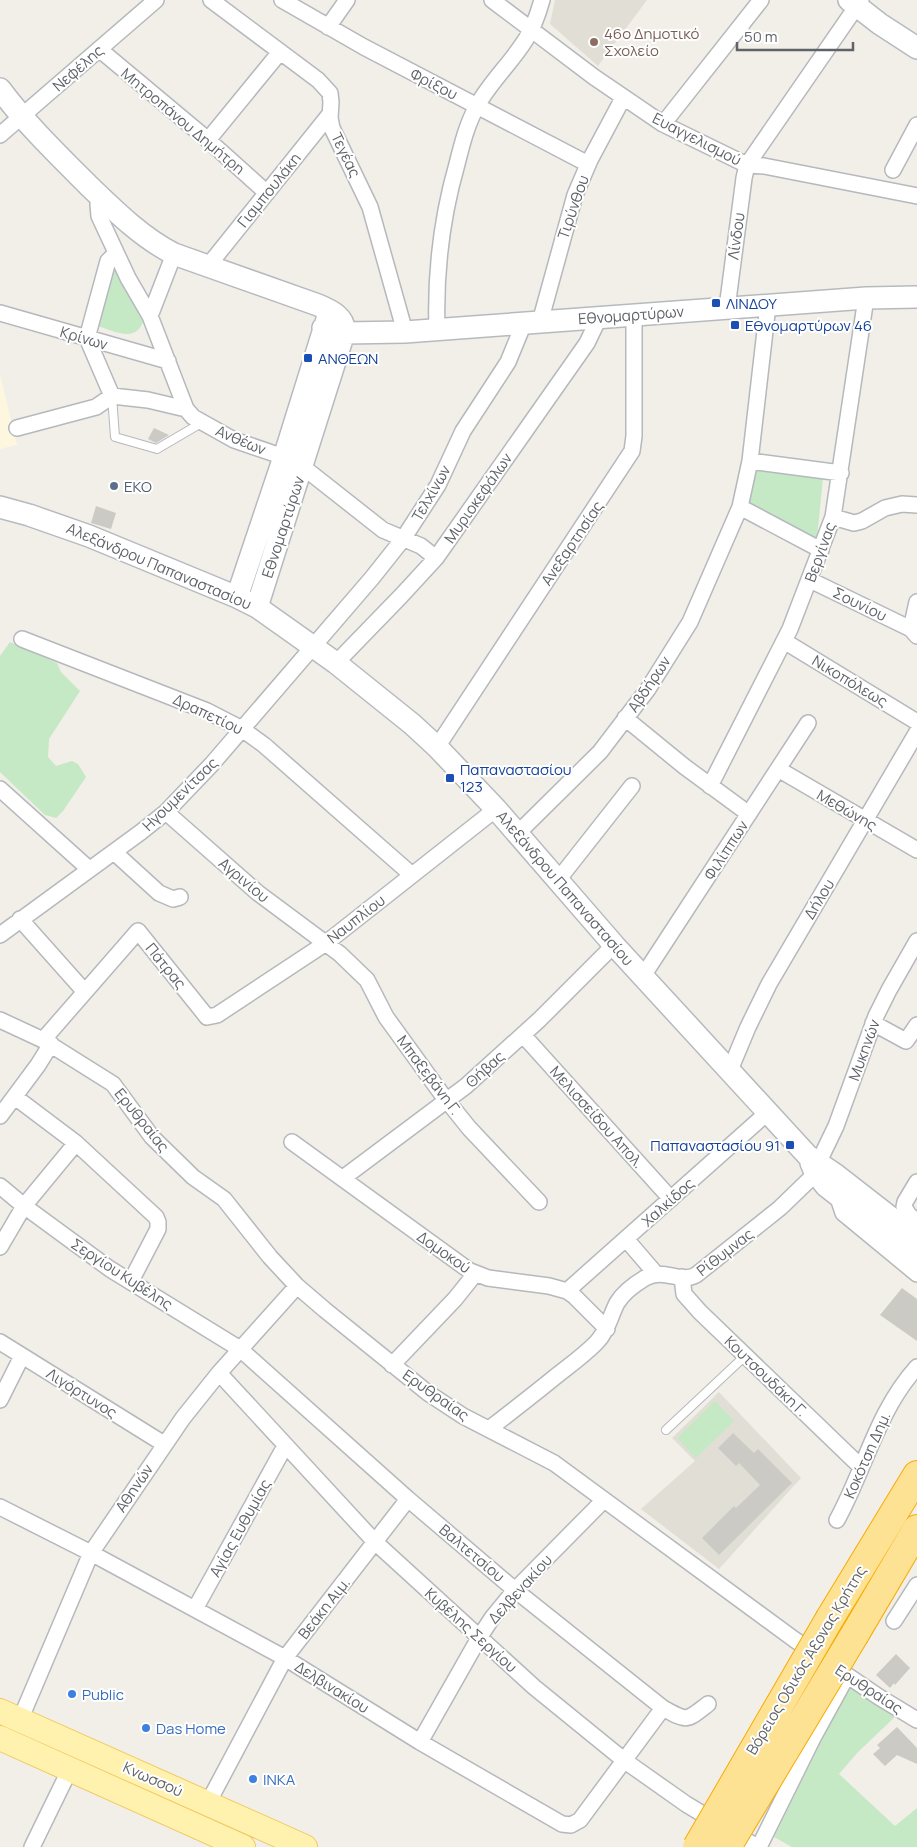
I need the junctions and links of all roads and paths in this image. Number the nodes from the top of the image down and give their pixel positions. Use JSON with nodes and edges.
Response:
{"nodes":[{"id":1,"x":156,"y":0,"type":"edge"},
{"id":2,"x":211,"y":0,"type":"edge"},
{"id":3,"x":282,"y":0,"type":"edge"},
{"id":4,"x":347,"y":0,"type":"edge"},
{"id":5,"x":492,"y":0,"type":"edge"},
{"id":6,"x":542,"y":0,"type":"edge"},
{"id":7,"x":761,"y":0,"type":"edge"},
{"id":8,"x":855,"y":2,"type":"edge"},
{"id":9,"x":328,"y":27,"type":"junction"},
{"id":10,"x":531,"y":30,"type":"junction"},
{"id":11,"x":917,"y":48,"type":"edge"},
{"id":12,"x":99,"y":49,"type":"junction"},
{"id":13,"x":280,"y":52,"type":"junction"},
{"id":14,"x":0,"y":89,"type":"edge"},
{"id":15,"x":624,"y":98,"type":"junction"},
{"id":16,"x":477,"y":106,"type":"junction"},
{"id":17,"x":330,"y":114,"type":"junction"},
{"id":18,"x":22,"y":117,"type":"junction"},
{"id":19,"x":663,"y":124,"type":"junction"},
{"id":20,"x":917,"y":125,"type":"edge"},
{"id":21,"x":0,"y":135,"type":"edge"},
{"id":22,"x":208,"y":140,"type":"junction"},
{"id":23,"x":588,"y":164,"type":"junction"},
{"id":24,"x":748,"y":165,"type":"junction"},
{"id":25,"x":893,"y":170,"type":"dead end"},
{"id":26,"x":267,"y":193,"type":"junction"},
{"id":27,"x":917,"y":196,"type":"edge"},
{"id":28,"x":100,"y":197,"type":"junction"},
{"id":29,"x":116,"y":253,"type":"junction"},
{"id":30,"x":174,"y":254,"type":"junction"},
{"id":31,"x":208,"y":266,"type":"junction"},
{"id":32,"x":917,"y":297,"type":"edge"},
{"id":33,"x":866,"y":298,"type":"junction"},
{"id":34,"x":768,"y":305,"type":"junction"},
{"id":35,"x":727,"y":308,"type":"junction"},
{"id":36,"x":0,"y":313,"type":"edge"},
{"id":37,"x":150,"y":316,"type":"junction"},
{"id":38,"x":634,"y":316,"type":"junction"},
{"id":39,"x":599,"y":318,"type":"junction"},
{"id":40,"x":326,"y":320,"type":"junction"},
{"id":41,"x":532,"y":322,"type":"junction"},
{"id":42,"x":437,"y":329,"type":"junction"},
{"id":43,"x":345,"y":330,"type":"junction"},
{"id":44,"x":406,"y":332,"type":"junction"},
{"id":45,"x":87,"y":338,"type":"junction"},
{"id":46,"x":168,"y":361,"type":"junction"},
{"id":47,"x":112,"y":396,"type":"junction"},
{"id":48,"x":186,"y":409,"type":"junction"},
{"id":49,"x":203,"y":422,"type":"junction"},
{"id":50,"x":17,"y":428,"type":"dead end"},
{"id":51,"x":750,"y":461,"type":"junction"},
{"id":52,"x":293,"y":462,"type":"junction"},
{"id":53,"x":841,"y":474,"type":"junction"},
{"id":54,"x":917,"y":505,"type":"edge"},
{"id":55,"x":0,"y":507,"type":"edge"},
{"id":56,"x":740,"y":507,"type":"junction"},
{"id":57,"x":833,"y":517,"type":"junction"},
{"id":58,"x":403,"y":539,"type":"junction"},
{"id":59,"x":821,"y":550,"type":"junction"},
{"id":60,"x":436,"y":558,"type":"junction"},
{"id":61,"x":810,"y":580,"type":"junction"},
{"id":62,"x":237,"y":597,"type":"junction"},
{"id":63,"x":917,"y":602,"type":"edge"},
{"id":64,"x":256,"y":607,"type":"junction"},
{"id":65,"x":914,"y":632,"type":"edge"},
{"id":66,"x":22,"y":639,"type":"dead end"},
{"id":67,"x":784,"y":641,"type":"junction"},
{"id":68,"x":313,"y":646,"type":"junction"},
{"id":69,"x":336,"y":663,"type":"junction"},
{"id":70,"x":625,"y":718,"type":"junction"},
{"id":71,"x":917,"y":722,"type":"edge"},
{"id":72,"x":808,"y":723,"type":"dead end"},
{"id":73,"x":242,"y":729,"type":"junction"},
{"id":74,"x":917,"y":732,"type":"edge"},
{"id":75,"x":437,"y":747,"type":"junction"},
{"id":76,"x":778,"y":769,"type":"junction"},
{"id":77,"x":632,"y":786,"type":"dead end"},
{"id":78,"x":710,"y":786,"type":"junction"},
{"id":79,"x":0,"y":789,"type":"edge"},
{"id":80,"x":496,"y":808,"type":"junction"},
{"id":81,"x":166,"y":812,"type":"junction"},
{"id":82,"x":749,"y":814,"type":"junction"},
{"id":83,"x":866,"y":821,"type":"junction"},
{"id":84,"x":518,"y":833,"type":"junction"},
{"id":85,"x":917,"y":850,"type":"edge"},
{"id":86,"x":114,"y":852,"type":"junction"},
{"id":87,"x":89,"y":869,"type":"junction"},
{"id":88,"x":412,"y":875,"type":"junction"},
{"id":89,"x":558,"y":880,"type":"junction"},
{"id":90,"x":180,"y":897,"type":"dead end"},
{"id":91,"x":20,"y":920,"type":"junction"},
{"id":92,"x":0,"y":934,"type":"edge"},
{"id":93,"x":917,"y":941,"type":"edge"},
{"id":94,"x":326,"y":943,"type":"junction"},
{"id":95,"x":614,"y":945,"type":"junction"},
{"id":96,"x":643,"y":976,"type":"junction"},
{"id":97,"x":86,"y":992,"type":"junction"},
{"id":98,"x":207,"y":1017,"type":"joint"},
{"id":99,"x":0,"y":1020,"type":"edge"},
{"id":100,"x":873,"y":1023,"type":"junction"},
{"id":101,"x":917,"y":1025,"type":"edge"},
{"id":102,"x":523,"y":1035,"type":"junction"},
{"id":103,"x":47,"y":1042,"type":"junction"},
{"id":104,"x":730,"y":1070,"type":"junction"},
{"id":105,"x":15,"y":1097,"type":"junction"},
{"id":106,"x":447,"y":1101,"type":"junction"},
{"id":107,"x":767,"y":1113,"type":"junction"},
{"id":108,"x":0,"y":1116,"type":"edge"},
{"id":109,"x":292,"y":1142,"type":"dead end"},
{"id":110,"x":76,"y":1143,"type":"junction"},
{"id":111,"x":815,"y":1164,"type":"junction"},
{"id":112,"x":343,"y":1178,"type":"junction"},
{"id":113,"x":917,"y":1182,"type":"edge"},
{"id":114,"x":0,"y":1186,"type":"edge"},
{"id":115,"x":837,"y":1195,"type":"junction"},
{"id":116,"x":672,"y":1199,"type":"junction"},
{"id":117,"x":539,"y":1202,"type":"dead end"},
{"id":118,"x":24,"y":1206,"type":"junction"},
{"id":119,"x":875,"y":1214,"type":"junction"},
{"id":120,"x":917,"y":1221,"type":"edge"},
{"id":121,"x":917,"y":1238,"type":"edge"},
{"id":122,"x":626,"y":1240,"type":"junction"},
{"id":123,"x":0,"y":1247,"type":"edge"},
{"id":124,"x":917,"y":1257,"type":"edge"},
{"id":125,"x":475,"y":1274,"type":"junction"},
{"id":126,"x":656,"y":1274,"type":"junction"},
{"id":127,"x":917,"y":1274,"type":"edge"},
{"id":128,"x":682,"y":1277,"type":"junction"},
{"id":129,"x":131,"y":1281,"type":"junction"},
{"id":130,"x":297,"y":1286,"type":"junction"},
{"id":131,"x":567,"y":1291,"type":"junction"},
{"id":132,"x":607,"y":1329,"type":"junction"},
{"id":133,"x":0,"y":1342,"type":"edge"},
{"id":134,"x":244,"y":1353,"type":"junction"},
{"id":135,"x":22,"y":1356,"type":"junction"},
{"id":136,"x":745,"y":1356,"type":"junction"},
{"id":137,"x":392,"y":1365,"type":"junction"},
{"id":138,"x":917,"y":1368,"type":"edge"},
{"id":139,"x":219,"y":1373,"type":"junction"},
{"id":140,"x":0,"y":1400,"type":"edge"},
{"id":141,"x":489,"y":1429,"type":"junction"},
{"id":142,"x":666,"y":1430,"type":"dead end"},
{"id":143,"x":164,"y":1444,"type":"junction"},
{"id":144,"x":285,"y":1446,"type":"junction"},
{"id":145,"x":861,"y":1467,"type":"junction"},
{"id":146,"x":917,"y":1475,"type":"edge"},
{"id":147,"x":408,"y":1498,"type":"junction"},
{"id":148,"x":604,"y":1500,"type":"junction"},
{"id":149,"x":0,"y":1507,"type":"edge"},
{"id":150,"x":837,"y":1520,"type":"dead end"},
{"id":151,"x":917,"y":1530,"type":"edge"},
{"id":152,"x":375,"y":1542,"type":"junction"},
{"id":153,"x":91,"y":1553,"type":"junction"},
{"id":154,"x":917,"y":1585,"type":"edge"},
{"id":155,"x":516,"y":1590,"type":"junction"},
{"id":156,"x":195,"y":1610,"type":"junction"},
{"id":157,"x":894,"y":1621,"type":"dead end"},
{"id":158,"x":478,"y":1638,"type":"junction"},
{"id":159,"x":285,"y":1658,"type":"junction"},
{"id":160,"x":847,"y":1676,"type":"junction"},
{"id":161,"x":708,"y":1704,"type":"dead end"},
{"id":162,"x":663,"y":1708,"type":"junction"},
{"id":163,"x":10,"y":1716,"type":"edge"},
{"id":164,"x":917,"y":1720,"type":"edge"},
{"id":165,"x":0,"y":1738,"type":"edge"},
{"id":166,"x":420,"y":1742,"type":"junction"},
{"id":167,"x":625,"y":1761,"type":"junction"},
{"id":168,"x":70,"y":1769,"type":"junction"},
{"id":169,"x":208,"y":1803,"type":"junction"},
{"id":170,"x":32,"y":1847,"type":"edge"},
{"id":171,"x":244,"y":1847,"type":"edge"},
{"id":172,"x":305,"y":1847,"type":"edge"},
{"id":173,"x":697,"y":1847,"type":"edge"},
{"id":174,"x":727,"y":1847,"type":"edge"},
{"id":175,"x":758,"y":1847,"type":"edge"}],
"edges":[{"from":1,"to":12,"type":"street","name":"Νεφέλης"},
{"from":2,"to":13,"type":"street","name":"Τεγέας"},
{"from":3,"to":9,"type":"street","name":"Φρίξου"},
{"from":4,"to":9,"type":"street"},
{"from":5,"to":10,"type":"street","name":"Ευαγγελισμού"},
{"from":6,"to":10,"type":"street"},
{"from":7,"to":19,"type":"street"},
{"from":8,"to":11,"type":"street"},
{"from":8,"to":24,"type":"street"},
{"from":9,"to":16,"type":"street","name":"Φρίξου"},
{"from":10,"to":15,"type":"street","name":"Ευαγγελισμού"},
{"from":10,"to":16,"type":"street"},
{"from":12,"to":18,"type":"street","name":"Νεφέλης"},
{"from":12,"to":22,"type":"street","name":"Μητροπάνου Δημήτρη"},
{"from":13,"to":17,"type":"street","name":"Τεγέας"},
{"from":13,"to":22,"type":"street"},
{"from":14,"to":18,"type":"street"},
{"from":15,"to":19,"type":"street","name":"Ευαγγελισμού"},
{"from":15,"to":23,"type":"street","name":"Τιρύνθου"},
{"from":16,"to":23,"type":"street","name":"Φρίξου"},
{"from":16,"to":42,"type":"street"},
{"from":17,"to":26,"type":"street","name":"Γιαμπουλάκη"},
{"from":17,"to":44,"type":"street","name":"Τεγέας"},
{"from":18,"to":21,"type":"street","name":"Νεφέλης"},
{"from":18,"to":28,"type":"street"},
{"from":19,"to":24,"type":"street","name":"Ευαγγελισμού"},
{"from":20,"to":25,"type":"street"},
{"from":22,"to":26,"type":"street","name":"Μητροπάνου Δημήτρη"},
{"from":23,"to":41,"type":"street","name":"Τιρύνθου"},
{"from":24,"to":27,"type":"street","name":"Ευαγγελισμού"},
{"from":24,"to":35,"type":"street","name":"Λίνδου"},
{"from":26,"to":31,"type":"street","name":"Γιαμπουλάκη"},
{"from":28,"to":29,"type":"street"},
{"from":28,"to":30,"type":"street"},
{"from":29,"to":37,"type":"street"},
{"from":29,"to":45,"type":"street"},
{"from":30,"to":31,"type":"street"},
{"from":30,"to":37,"type":"street"},
{"from":31,"to":40,"type":"street"},
{"from":32,"to":33,"type":"street","name":"Εθνομαρτύρων"},
{"from":33,"to":34,"type":"street","name":"Εθνομαρτύρων"},
{"from":33,"to":53,"type":"street","name":"Βεργίνας"},
{"from":34,"to":35,"type":"street","name":"Εθνομαρτύρων"},
{"from":34,"to":51,"type":"street"},
{"from":35,"to":38,"type":"street","name":"Εθνομαρτύρων"},
{"from":36,"to":45,"type":"street","name":"Κρίνων"},
{"from":37,"to":46,"type":"street"},
{"from":38,"to":39,"type":"street","name":"Εθνομαρτύρων"},
{"from":38,"to":75,"type":"street","name":"Ανεξαρτησίας"},
{"from":39,"to":41,"type":"street","name":"Εθνομαρτύρων"},
{"from":39,"to":60,"type":"street","name":"Μυριοκεφάλων"},
{"from":40,"to":43,"type":"street","name":"Εθνομαρτύρων"},
{"from":40,"to":52,"type":"street","name":"Εθνομαρτύρων"},
{"from":41,"to":42,"type":"street","name":"Εθνομαρτύρων"},
{"from":41,"to":58,"type":"street","name":"Τελχίνων"},
{"from":42,"to":44,"type":"street","name":"Εθνομαρτύρων"},
{"from":43,"to":44,"type":"street","name":"Εθνομαρτύρων"},
{"from":43,"to":52,"type":"street","name":"Εθνομαρτύρων"},
{"from":45,"to":46,"type":"street","name":"Κρίνων"},
{"from":45,"to":47,"type":"street"},
{"from":46,"to":48,"type":"street"},
{"from":47,"to":48,"type":"street"},
{"from":47,"to":49,"type":"lane"},
{"from":47,"to":50,"type":"street"},
{"from":48,"to":49,"type":"street","name":"Ανθέων"},
{"from":49,"to":52,"type":"street","name":"Ανθέων"},
{"from":51,"to":53,"type":"street"},
{"from":51,"to":56,"type":"street","name":"Αβδήρων"},
{"from":52,"to":58,"type":"street","name":"Ανθέων"},
{"from":52,"to":62,"type":"street","name":"Εθνομαρτύρων"},
{"from":52,"to":64,"type":"street","name":"Εθνομαρτύρων"},
{"from":53,"to":57,"type":"street","name":"Βεργίνας"},
{"from":54,"to":57,"type":"street"},
{"from":55,"to":62,"type":"street","name":"Αλεξάνδρου Παπαναστασίου"},
{"from":56,"to":59,"type":"street"},
{"from":56,"to":70,"type":"street","name":"Αβδήρων"},
{"from":57,"to":59,"type":"street","name":"Βεργίνας"},
{"from":58,"to":60,"type":"street","name":"Ανθέων"},
{"from":58,"to":68,"type":"street","name":"Τελχίνων"},
{"from":59,"to":61,"type":"street","name":"Βεργίνας"},
{"from":60,"to":69,"type":"street","name":"Μυριοκεφάλων"},
{"from":61,"to":65,"type":"street","name":"Σουνίου"},
{"from":61,"to":67,"type":"street","name":"Βεργίνας"},
{"from":62,"to":64,"type":"street","name":"Αλεξάνδρου Παπαναστασίου"},
{"from":63,"to":65,"type":"street"},
{"from":64,"to":68,"type":"street","name":"Αλεξάνδρου Παπαναστασίου"},
{"from":66,"to":73,"type":"street","name":"Δραπετίου"},
{"from":67,"to":71,"type":"street","name":"Νικοπόλεως"},
{"from":67,"to":78,"type":"street","name":"Βεργίνας"},
{"from":68,"to":69,"type":"street","name":"Αλεξάνδρου Παπαναστασίου"},
{"from":68,"to":73,"type":"street","name":"Ηγουμενίτσας"},
{"from":69,"to":75,"type":"street","name":"Αλεξάνδρου Παπαναστασίου"},
{"from":70,"to":78,"type":"street"},
{"from":70,"to":84,"type":"street","name":"Αβδήρων"},
{"from":72,"to":76,"type":"street","name":"Φιλίππων"},
{"from":73,"to":81,"type":"street","name":"Ηγουμενίτσας"},
{"from":73,"to":88,"type":"street","name":"Δραπετίου"},
{"from":74,"to":83,"type":"street","name":"Δήλου"},
{"from":75,"to":80,"type":"street","name":"Αλεξάνδρου Παπαναστασίου"},
{"from":76,"to":82,"type":"street","name":"Φιλίππων"},
{"from":76,"to":83,"type":"street","name":"Μεθώνης"},
{"from":77,"to":89,"type":"street"},
{"from":78,"to":82,"type":"street"},
{"from":79,"to":87,"type":"street"},
{"from":80,"to":84,"type":"street","name":"Αλεξάνδρου Παπαναστασίου"},
{"from":80,"to":88,"type":"street","name":"Ναυπλίου"},
{"from":81,"to":86,"type":"street","name":"Ηγουμενίτσας"},
{"from":81,"to":94,"type":"street","name":"Αγρινίου"},
{"from":82,"to":96,"type":"street","name":"Φιλίππων"},
{"from":83,"to":85,"type":"street","name":"Μεθώνης"},
{"from":83,"to":104,"type":"street","name":"Δήλου"},
{"from":84,"to":89,"type":"street","name":"Αλεξάνδρου Παπαναστασίου"},
{"from":86,"to":87,"type":"street","name":"Ηγουμενίτσας"},
{"from":86,"to":90,"type":"street"},
{"from":87,"to":91,"type":"street","name":"Ηγουμενίτσας"},
{"from":88,"to":94,"type":"street","name":"Ναυπλίου"},
{"from":89,"to":95,"type":"street","name":"Αλεξάνδρου Παπαναστασίου"},
{"from":91,"to":92,"type":"street","name":"Ηγουμενίτσας"},
{"from":91,"to":97,"type":"street"},
{"from":93,"to":100,"type":"street","name":"Μυκηνών"},
{"from":94,"to":98,"type":"street","name":"Ναυπλίου"},
{"from":94,"to":106,"type":"street","name":"Μπαξεβάνη Γ."},
{"from":95,"to":96,"type":"street","name":"Αλεξάνδρου Παπαναστασίου"},
{"from":95,"to":102,"type":"street","name":"Θήβας"},
{"from":96,"to":104,"type":"street","name":"Αλεξάνδρου Παπαναστασίου"},
{"from":97,"to":98,"type":"street","name":"Πάτρας"},
{"from":97,"to":103,"type":"street","name":"Πάτρας"},
{"from":99,"to":103,"type":"street","name":"Ερυθραίας"},
{"from":100,"to":101,"type":"street"},
{"from":100,"to":111,"type":"street","name":"Μυκηνών"},
{"from":102,"to":106,"type":"street","name":"Θήβας"},
{"from":102,"to":116,"type":"street","name":"Μελισσείδου Απολ."},
{"from":103,"to":105,"type":"street","name":"Πάτρας"},
{"from":103,"to":130,"type":"street","name":"Ερυθραίας"},
{"from":104,"to":107,"type":"street","name":"Αλεξάνδρου Παπαναστασίου"},
{"from":105,"to":108,"type":"street","name":"Πάτρας"},
{"from":105,"to":110,"type":"street"},
{"from":106,"to":112,"type":"street","name":"Θήβας"},
{"from":106,"to":117,"type":"street","name":"Μπαξεβάνη Γ."},
{"from":107,"to":111,"type":"street","name":"Αλεξάνδρου Παπαναστασίου"},
{"from":107,"to":116,"type":"street","name":"Χαλκίδος"},
{"from":109,"to":112,"type":"street","name":"Δομοκού"},
{"from":110,"to":118,"type":"street"},
{"from":110,"to":129,"type":"street"},
{"from":111,"to":115,"type":"street","name":"Αλεξάνδρου Παπαναστασίου"},
{"from":111,"to":119,"type":"street","name":"Αλεξάνδρου Παπαναστασίου"},
{"from":111,"to":128,"type":"street","name":"Ρίθυμνας"},
{"from":112,"to":125,"type":"street","name":"Δομοκού"},
{"from":113,"to":120,"type":"street"},
{"from":114,"to":118,"type":"street","name":"Σεργίου Κυβέλης"},
{"from":115,"to":119,"type":"street","name":"Αλεξάνδρου Παπαναστασίου"},
{"from":115,"to":127,"type":"street","name":"Αλεξάνδρου Παπαναστασίου"},
{"from":116,"to":122,"type":"street","name":"Χαλκίδος"},
{"from":118,"to":123,"type":"street"},
{"from":118,"to":129,"type":"street","name":"Σεργίου Κυβέλης"},
{"from":119,"to":121,"type":"street","name":"Αλεξάνδρου Παπαναστασίου"},
{"from":119,"to":124,"type":"street","name":"Αλεξάνδρου Παπαναστασίου"},
{"from":122,"to":126,"type":"street"},
{"from":122,"to":131,"type":"street","name":"Χαλκίδος"},
{"from":125,"to":131,"type":"street","name":"Δομοκού"},
{"from":125,"to":137,"type":"street"},
{"from":126,"to":128,"type":"street","name":"Ρίθυμνας"},
{"from":126,"to":132,"type":"street"},
{"from":128,"to":136,"type":"street","name":"Κουτσουδάκη Γ."},
{"from":129,"to":134,"type":"street","name":"Σεργίου Κυβέλης"},
{"from":130,"to":134,"type":"street","name":"Αθηνών"},
{"from":130,"to":137,"type":"street","name":"Ερυθραίας"},
{"from":131,"to":132,"type":"street"},
{"from":132,"to":141,"type":"street"},
{"from":133,"to":135,"type":"street","name":"Λιγόρτυνος"},
{"from":134,"to":139,"type":"street","name":"Αθηνών"},
{"from":134,"to":147,"type":"street","name":"Βαλτετσίου"},
{"from":135,"to":140,"type":"street"},
{"from":135,"to":143,"type":"street","name":"Λιγόρτυνος"},
{"from":136,"to":142,"type":"lane"},
{"from":136,"to":145,"type":"street","name":"Κουτσουδάκη Γ."},
{"from":137,"to":141,"type":"street","name":"Ερυθραίας"},
{"from":138,"to":145,"type":"street","name":"Κοκότση Δημ."},
{"from":139,"to":143,"type":"street","name":"Αθηνών"},
{"from":139,"to":144,"type":"street","name":"Κυβέλης Σεργίου"},
{"from":141,"to":148,"type":"street","name":"Ερυθραίας"},
{"from":143,"to":153,"type":"street","name":"Αθηνών"},
{"from":144,"to":152,"type":"street","name":"Κυβέλης Σεργίου"},
{"from":144,"to":156,"type":"street","name":"Αγίας Ευθυμίας"},
{"from":145,"to":150,"type":"street","name":"Κοκότση Δημ."},
{"from":146,"to":173,"type":"highway","name":"Βόρειος Οδικός Άξονας Κρήτης","bridge":true},
{"from":147,"to":152,"type":"street","name":"Βεάκη Αιμ."},
{"from":147,"to":155,"type":"street","name":"Βαλτετσίου"},
{"from":148,"to":155,"type":"street","name":"Δελβενακίου"},
{"from":148,"to":160,"type":"street","name":"Ερυθραίας"},
{"from":149,"to":153,"type":"street","name":"Δελβινακίου"},
{"from":151,"to":174,"type":"highway","name":"Βόρειος Οδικός Άξονας Κρήτης","bridge":true},
{"from":152,"to":158,"type":"street","name":"Κυβέλης Σεργίου"},
{"from":152,"to":159,"type":"street","name":"Βεάκη Αιμ."},
{"from":153,"to":156,"type":"street","name":"Δελβινακίου"},
{"from":153,"to":163,"type":"street","name":"Αθηνών"},
{"from":154,"to":157,"type":"street"},
{"from":155,"to":158,"type":"street","name":"Δελβενακίου"},
{"from":155,"to":162,"type":"street","name":"Βαλτετσίου"},
{"from":156,"to":159,"type":"street","name":"Δελβινακίου"},
{"from":158,"to":166,"type":"street","name":"Δελβενακίου"},
{"from":158,"to":167,"type":"street","name":"Κυβέλης Σεργίου"},
{"from":159,"to":166,"type":"street","name":"Δελβινακίου"},
{"from":159,"to":169,"type":"street","name":"Βεάκη Αιμ."},
{"from":160,"to":164,"type":"street","name":"Ερυθραίας"},
{"from":160,"to":175,"type":"street"},
{"from":161,"to":162,"type":"street","name":"Βαλτετσίου"},
{"from":162,"to":167,"type":"street"},
{"from":163,"to":169,"type":"main road","name":"Κνωσσού"},
{"from":165,"to":168,"type":"main road","name":"Κνωσσού"},
{"from":166,"to":167,"type":"street","name":"Δελβινακίου"},
{"from":167,"to":175,"type":"street","name":"Κυβέλης Σεργίου"},
{"from":168,"to":170,"type":"street"},
{"from":168,"to":171,"type":"main road","name":"Κνωσσού"},
{"from":169,"to":172,"type":"main road","name":"Κνωσσού"}]}
